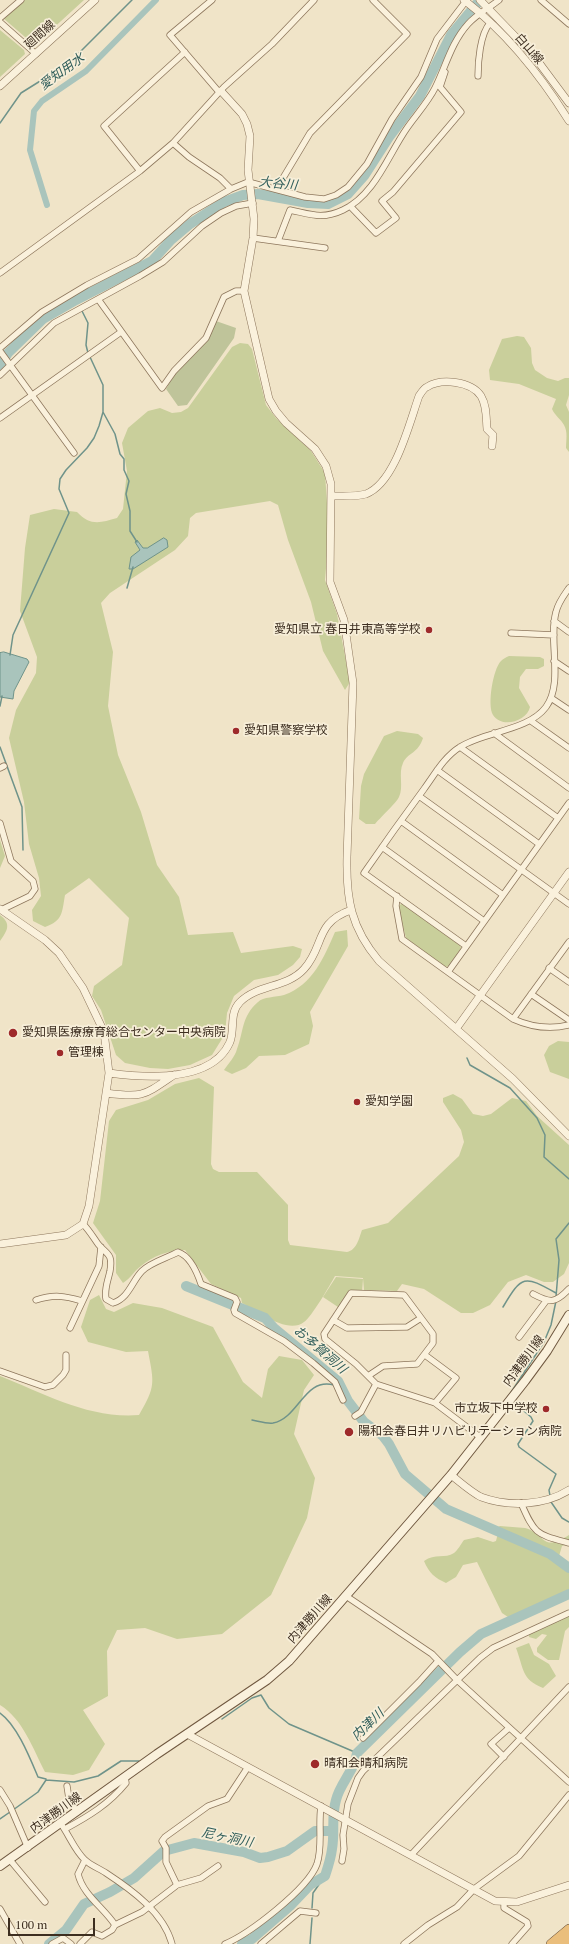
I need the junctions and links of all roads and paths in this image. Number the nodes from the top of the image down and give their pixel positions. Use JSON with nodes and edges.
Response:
{"nodes":[{"id":1,"x":21,"y":0,"type":"edge"},
{"id":2,"x":94,"y":0,"type":"edge"},
{"id":3,"x":212,"y":0,"type":"edge"},
{"id":4,"x":314,"y":0,"type":"edge"},
{"id":5,"x":373,"y":0,"type":"edge"},
{"id":6,"x":480,"y":0,"type":"edge"},
{"id":7,"x":499,"y":0,"type":"edge"},
{"id":8,"x":541,"y":0,"type":"edge"},
{"id":9,"x":466,"y":2,"type":"edge"},
{"id":10,"x":488,"y":7,"type":"junction"},
{"id":11,"x":479,"y":13,"type":"junction"},
{"id":12,"x":0,"y":18,"type":"edge"},
{"id":13,"x":0,"y":22,"type":"edge"},
{"id":14,"x":490,"y":23,"type":"junction"},
{"id":15,"x":569,"y":24,"type":"edge"},
{"id":16,"x":185,"y":52,"type":"junction"},
{"id":17,"x":36,"y":54,"type":"junction"},
{"id":18,"x":446,"y":60,"type":"junction"},
{"id":19,"x":478,"y":76,"type":"dead end"},
{"id":20,"x":0,"y":86,"type":"edge"},
{"id":21,"x":220,"y":91,"type":"junction"},
{"id":22,"x":569,"y":103,"type":"edge"},
{"id":23,"x":569,"y":121,"type":"edge"},
{"id":24,"x":173,"y":143,"type":"junction"},
{"id":25,"x":140,"y":171,"type":"junction"},
{"id":26,"x":248,"y":182,"type":"junction"},
{"id":27,"x":277,"y":188,"type":"junction"},
{"id":28,"x":231,"y":189,"type":"junction"},
{"id":29,"x":253,"y":202,"type":"junction"},
{"id":30,"x":350,"y":206,"type":"junction"},
{"id":31,"x":253,"y":238,"type":"junction"},
{"id":32,"x":278,"y":241,"type":"junction"},
{"id":33,"x":324,"y":248,"type":"dead end"},
{"id":34,"x":0,"y":273,"type":"edge"},
{"id":35,"x":244,"y":290,"type":"junction"},
{"id":36,"x":98,"y":299,"type":"junction"},
{"id":37,"x":121,"y":332,"type":"junction"},
{"id":38,"x":0,"y":350,"type":"edge"},
{"id":39,"x":11,"y":366,"type":"junction"},
{"id":40,"x":0,"y":375,"type":"edge"},
{"id":41,"x":31,"y":395,"type":"junction"},
{"id":42,"x":0,"y":418,"type":"edge"},
{"id":43,"x":492,"y":446,"type":"dead end"},
{"id":44,"x":74,"y":454,"type":"dead end"},
{"id":45,"x":332,"y":496,"type":"junction"},
{"id":46,"x":568,"y":591,"type":"edge"},
{"id":47,"x":554,"y":621,"type":"junction"},
{"id":48,"x":569,"y":632,"type":"edge"},
{"id":49,"x":511,"y":633,"type":"dead end"},
{"id":50,"x":554,"y":635,"type":"junction"},
{"id":51,"x":554,"y":661,"type":"junction"},
{"id":52,"x":569,"y":671,"type":"edge"},
{"id":53,"x":552,"y":698,"type":"junction"},
{"id":54,"x":569,"y":710,"type":"edge"},
{"id":55,"x":531,"y":721,"type":"junction"},
{"id":56,"x":494,"y":733,"type":"junction"},
{"id":57,"x":460,"y":747,"type":"junction"},
{"id":58,"x":569,"y":748,"type":"edge"},
{"id":59,"x":437,"y":770,"type":"junction"},
{"id":60,"x":569,"y":788,"type":"edge"},
{"id":61,"x":419,"y":796,"type":"junction"},
{"id":62,"x":569,"y":803,"type":"edge"},
{"id":63,"x":558,"y":818,"type":"junction"},
{"id":64,"x":400,"y":821,"type":"junction"},
{"id":65,"x":0,"y":823,"type":"edge"},
{"id":66,"x":539,"y":844,"type":"junction"},
{"id":67,"x":382,"y":847,"type":"junction"},
{"id":68,"x":521,"y":870,"type":"junction"},
{"id":69,"x":569,"y":872,"type":"edge"},
{"id":70,"x":554,"y":893,"type":"junction"},
{"id":71,"x":503,"y":895,"type":"junction"},
{"id":72,"x":397,"y":896,"type":"junction"},
{"id":73,"x":569,"y":904,"type":"edge"},
{"id":74,"x":1,"y":909,"type":"edge"},
{"id":75,"x":351,"y":910,"type":"junction"},
{"id":76,"x":484,"y":921,"type":"junction"},
{"id":77,"x":569,"y":943,"type":"edge"},
{"id":78,"x":466,"y":946,"type":"junction"},
{"id":79,"x":549,"y":968,"type":"junction"},
{"id":80,"x":448,"y":972,"type":"junction"},
{"id":81,"x":569,"y":982,"type":"edge"},
{"id":82,"x":531,"y":994,"type":"junction"},
{"id":83,"x":481,"y":995,"type":"junction"},
{"id":84,"x":513,"y":1019,"type":"junction"},
{"id":85,"x":569,"y":1020,"type":"edge"},
{"id":86,"x":569,"y":1026,"type":"edge"},
{"id":87,"x":456,"y":1029,"type":"junction"},
{"id":88,"x":109,"y":1073,"type":"junction"},
{"id":89,"x":176,"y":1074,"type":"junction"},
{"id":90,"x":106,"y":1093,"type":"junction"},
{"id":91,"x":569,"y":1136,"type":"edge"},
{"id":92,"x":83,"y":1224,"type":"junction"},
{"id":93,"x":0,"y":1244,"type":"edge"},
{"id":94,"x":101,"y":1247,"type":"junction"},
{"id":95,"x":569,"y":1289,"type":"edge"},
{"id":96,"x":533,"y":1294,"type":"dead end"},
{"id":97,"x":36,"y":1300,"type":"dead end"},
{"id":98,"x":82,"y":1301,"type":"junction"},
{"id":99,"x":546,"y":1301,"type":"junction"},
{"id":100,"x":569,"y":1315,"type":"edge"},
{"id":101,"x":421,"y":1318,"type":"junction"},
{"id":102,"x":333,"y":1320,"type":"junction"},
{"id":103,"x":70,"y":1328,"type":"dead end"},
{"id":104,"x":519,"y":1337,"type":"dead end"},
{"id":105,"x":66,"y":1355,"type":"dead end"},
{"id":106,"x":425,"y":1355,"type":"junction"},
{"id":107,"x":0,"y":1370,"type":"edge"},
{"id":108,"x":368,"y":1376,"type":"junction"},
{"id":109,"x":376,"y":1384,"type":"junction"},
{"id":110,"x":343,"y":1400,"type":"dead end"},
{"id":111,"x":435,"y":1403,"type":"junction"},
{"id":112,"x":355,"y":1416,"type":"dead end"},
{"id":113,"x":480,"y":1437,"type":"junction"},
{"id":114,"x":451,"y":1475,"type":"junction"},
{"id":115,"x":569,"y":1490,"type":"edge"},
{"id":116,"x":522,"y":1503,"type":"junction"},
{"id":117,"x":569,"y":1543,"type":"edge"},
{"id":118,"x":346,"y":1596,"type":"junction"},
{"id":119,"x":569,"y":1613,"type":"edge"},
{"id":120,"x":438,"y":1661,"type":"junction"},
{"id":121,"x":457,"y":1680,"type":"junction"},
{"id":122,"x":569,"y":1687,"type":"edge"},
{"id":123,"x":509,"y":1728,"type":"junction"},
{"id":124,"x":187,"y":1734,"type":"junction"},
{"id":125,"x":363,"y":1738,"type":"dead end"},
{"id":126,"x":520,"y":1738,"type":"junction"},
{"id":127,"x":504,"y":1757,"type":"junction"},
{"id":128,"x":248,"y":1766,"type":"junction"},
{"id":129,"x":125,"y":1777,"type":"junction"},
{"id":130,"x":569,"y":1782,"type":"edge"},
{"id":131,"x":67,"y":1786,"type":"dead end"},
{"id":132,"x":0,"y":1790,"type":"edge"},
{"id":133,"x":569,"y":1795,"type":"edge"},
{"id":134,"x":321,"y":1806,"type":"junction"},
{"id":135,"x":78,"y":1812,"type":"junction"},
{"id":136,"x":345,"y":1819,"type":"junction"},
{"id":137,"x":63,"y":1826,"type":"junction"},
{"id":138,"x":28,"y":1848,"type":"junction"},
{"id":139,"x":412,"y":1854,"type":"junction"},
{"id":140,"x":10,"y":1860,"type":"junction"},
{"id":141,"x":85,"y":1860,"type":"junction"},
{"id":142,"x":342,"y":1861,"type":"dead end"},
{"id":143,"x":0,"y":1866,"type":"edge"},
{"id":144,"x":218,"y":1866,"type":"dead end"},
{"id":145,"x":177,"y":1885,"type":"junction"},
{"id":146,"x":569,"y":1885,"type":"edge"},
{"id":147,"x":474,"y":1889,"type":"junction"},
{"id":148,"x":45,"y":1902,"type":"dead end"},
{"id":149,"x":504,"y":1902,"type":"junction"},
{"id":150,"x":149,"y":1906,"type":"junction"},
{"id":151,"x":0,"y":1909,"type":"edge"},
{"id":152,"x":316,"y":1914,"type":"dead end"},
{"id":153,"x":115,"y":1925,"type":"junction"},
{"id":154,"x":569,"y":1929,"type":"edge"},
{"id":155,"x":569,"y":1938,"type":"edge"},
{"id":156,"x":20,"y":1944,"type":"edge"},
{"id":157,"x":52,"y":1944,"type":"edge"},
{"id":158,"x":71,"y":1944,"type":"edge"},
{"id":159,"x":80,"y":1944,"type":"edge"},
{"id":160,"x":172,"y":1944,"type":"edge"},
{"id":161,"x":225,"y":1944,"type":"edge"},
{"id":162,"x":261,"y":1944,"type":"edge"},
{"id":163,"x":404,"y":1944,"type":"edge"},
{"id":164,"x":512,"y":1944,"type":"edge"},
{"id":165,"x":551,"y":1944,"type":"edge"},
{"id":166,"x":562,"y":1944,"type":"edge"}],
"edges":[{"from":1,"to":12,"type":"street"},
{"from":2,"to":17,"type":"street","name":"廻間線"},
{"from":3,"to":16,"type":"street"},
{"from":4,"to":21,"type":"street"},
{"from":5,"to":27,"type":"street"},
{"from":6,"to":10,"type":"street","name":"白山線"},
{"from":7,"to":10,"type":"street"},
{"from":8,"to":15,"type":"street"},
{"from":9,"to":11,"type":"street","name":"白山線"},
{"from":9,"to":27,"type":"street"},
{"from":10,"to":11,"type":"street"},
{"from":10,"to":22,"type":"street","name":"白山線"},
{"from":11,"to":14,"type":"street","name":"白山線"},
{"from":11,"to":18,"type":"street"},
{"from":13,"to":17,"type":"street"},
{"from":14,"to":19,"type":"street"},
{"from":14,"to":23,"type":"street","name":"白山線"},
{"from":16,"to":21,"type":"street"},
{"from":16,"to":25,"type":"street"},
{"from":17,"to":20,"type":"street","name":"廻間線"},
{"from":18,"to":30,"type":"street"},
{"from":18,"to":30,"type":"street"},
{"from":21,"to":24,"type":"street"},
{"from":21,"to":26,"type":"street"},
{"from":24,"to":25,"type":"street"},
{"from":24,"to":28,"type":"street"},
{"from":25,"to":34,"type":"street"},
{"from":26,"to":27,"type":"street"},
{"from":26,"to":28,"type":"street"},
{"from":26,"to":29,"type":"street"},
{"from":28,"to":38,"type":"street"},
{"from":29,"to":31,"type":"street"},
{"from":29,"to":36,"type":"street"},
{"from":30,"to":32,"type":"street"},
{"from":31,"to":32,"type":"street"},
{"from":31,"to":35,"type":"street"},
{"from":32,"to":33,"type":"street"},
{"from":35,"to":37,"type":"street"},
{"from":35,"to":45,"type":"street"},
{"from":36,"to":37,"type":"street"},
{"from":36,"to":39,"type":"street"},
{"from":37,"to":41,"type":"street"},
{"from":38,"to":39,"type":"street"},
{"from":39,"to":40,"type":"street"},
{"from":39,"to":41,"type":"street"},
{"from":41,"to":42,"type":"street"},
{"from":41,"to":44,"type":"street"},
{"from":43,"to":45,"type":"street"},
{"from":45,"to":75,"type":"street"},
{"from":46,"to":47,"type":"street"},
{"from":47,"to":48,"type":"street"},
{"from":47,"to":50,"type":"street"},
{"from":49,"to":50,"type":"street"},
{"from":50,"to":51,"type":"street"},
{"from":51,"to":52,"type":"street"},
{"from":51,"to":53,"type":"street"},
{"from":53,"to":54,"type":"street"},
{"from":53,"to":55,"type":"street"},
{"from":55,"to":56,"type":"street"},
{"from":55,"to":58,"type":"street"},
{"from":56,"to":57,"type":"street"},
{"from":56,"to":60,"type":"street"},
{"from":57,"to":59,"type":"street"},
{"from":57,"to":63,"type":"street"},
{"from":59,"to":61,"type":"street"},
{"from":59,"to":66,"type":"street"},
{"from":61,"to":64,"type":"street"},
{"from":61,"to":68,"type":"street"},
{"from":62,"to":63,"type":"street"},
{"from":63,"to":66,"type":"street"},
{"from":64,"to":67,"type":"street"},
{"from":64,"to":71,"type":"street"},
{"from":65,"to":74,"type":"street"},
{"from":66,"to":68,"type":"street"},
{"from":67,"to":72,"type":"street"},
{"from":67,"to":76,"type":"street"},
{"from":68,"to":70,"type":"street"},
{"from":68,"to":71,"type":"street"},
{"from":69,"to":70,"type":"street"},
{"from":70,"to":73,"type":"street"},
{"from":70,"to":83,"type":"street"},
{"from":71,"to":76,"type":"street"},
{"from":72,"to":78,"type":"street"},
{"from":72,"to":80,"type":"street"},
{"from":74,"to":88,"type":"street"},
{"from":75,"to":87,"type":"street"},
{"from":75,"to":89,"type":"street"},
{"from":76,"to":78,"type":"street"},
{"from":77,"to":79,"type":"street"},
{"from":78,"to":80,"type":"street"},
{"from":79,"to":81,"type":"street"},
{"from":79,"to":82,"type":"street"},
{"from":80,"to":83,"type":"street"},
{"from":82,"to":84,"type":"street"},
{"from":82,"to":85,"type":"street"},
{"from":83,"to":84,"type":"street"},
{"from":83,"to":87,"type":"street"},
{"from":84,"to":86,"type":"street"},
{"from":87,"to":91,"type":"street"},
{"from":88,"to":89,"type":"street"},
{"from":88,"to":90,"type":"street"},
{"from":89,"to":90,"type":"street"},
{"from":90,"to":92,"type":"street"},
{"from":92,"to":93,"type":"street"},
{"from":92,"to":94,"type":"street"},
{"from":94,"to":98,"type":"street"},
{"from":94,"to":110,"type":"street"},
{"from":95,"to":99,"type":"street"},
{"from":96,"to":99,"type":"street"},
{"from":97,"to":98,"type":"street"},
{"from":98,"to":103,"type":"street"},
{"from":99,"to":104,"type":"street"},
{"from":100,"to":113,"type":"main road","name":"内津勝川線"},
{"from":101,"to":102,"type":"street"},
{"from":101,"to":102,"type":"street"},
{"from":101,"to":106,"type":"street"},
{"from":102,"to":108,"type":"street"},
{"from":105,"to":107,"type":"street"},
{"from":106,"to":108,"type":"street"},
{"from":106,"to":111,"type":"street"},
{"from":108,"to":109,"type":"street"},
{"from":109,"to":111,"type":"street"},
{"from":109,"to":112,"type":"street"},
{"from":111,"to":113,"type":"street"},
{"from":113,"to":114,"type":"main road","name":"内津勝川線"},
{"from":114,"to":116,"type":"street"},
{"from":114,"to":118,"type":"main road","name":"内津勝川線"},
{"from":115,"to":116,"type":"street"},
{"from":116,"to":117,"type":"street"},
{"from":118,"to":120,"type":"street"},
{"from":118,"to":124,"type":"main road","name":"内津勝川線"},
{"from":119,"to":121,"type":"street"},
{"from":120,"to":121,"type":"street"},
{"from":120,"to":125,"type":"street"},
{"from":121,"to":123,"type":"street"},
{"from":121,"to":136,"type":"street"},
{"from":122,"to":126,"type":"street"},
{"from":123,"to":126,"type":"street"},
{"from":123,"to":127,"type":"street"},
{"from":124,"to":128,"type":"street"},
{"from":124,"to":129,"type":"main road","name":"内津勝川線"},
{"from":126,"to":127,"type":"street"},
{"from":126,"to":130,"type":"street"},
{"from":127,"to":139,"type":"street"},
{"from":128,"to":134,"type":"street"},
{"from":128,"to":145,"type":"street"},
{"from":129,"to":135,"type":"main road","name":"内津勝川線"},
{"from":129,"to":137,"type":"street"},
{"from":131,"to":135,"type":"street"},
{"from":132,"to":138,"type":"street"},
{"from":133,"to":147,"type":"street"},
{"from":134,"to":136,"type":"street"},
{"from":134,"to":161,"type":"street"},
{"from":135,"to":137,"type":"main road","name":"内津勝川線"},
{"from":136,"to":139,"type":"street"},
{"from":136,"to":142,"type":"street"},
{"from":137,"to":138,"type":"main road","name":"内津勝川線"},
{"from":137,"to":141,"type":"street"},
{"from":138,"to":140,"type":"main road","name":"内津勝川線"},
{"from":139,"to":147,"type":"street"},
{"from":140,"to":143,"type":"main road","name":"内津勝川線"},
{"from":140,"to":148,"type":"street"},
{"from":141,"to":150,"type":"street"},
{"from":141,"to":153,"type":"street"},
{"from":144,"to":145,"type":"street"},
{"from":145,"to":150,"type":"street"},
{"from":146,"to":149,"type":"street"},
{"from":147,"to":149,"type":"street"},
{"from":147,"to":163,"type":"street"},
{"from":149,"to":164,"type":"street"},
{"from":150,"to":153,"type":"street"},
{"from":150,"to":160,"type":"street"},
{"from":151,"to":156,"type":"street"},
{"from":152,"to":162,"type":"street"},
{"from":153,"to":159,"type":"street"},
{"from":154,"to":165,"type":"highway"},
{"from":155,"to":166,"type":"highway"},
{"from":157,"to":158,"type":"street"}]}
